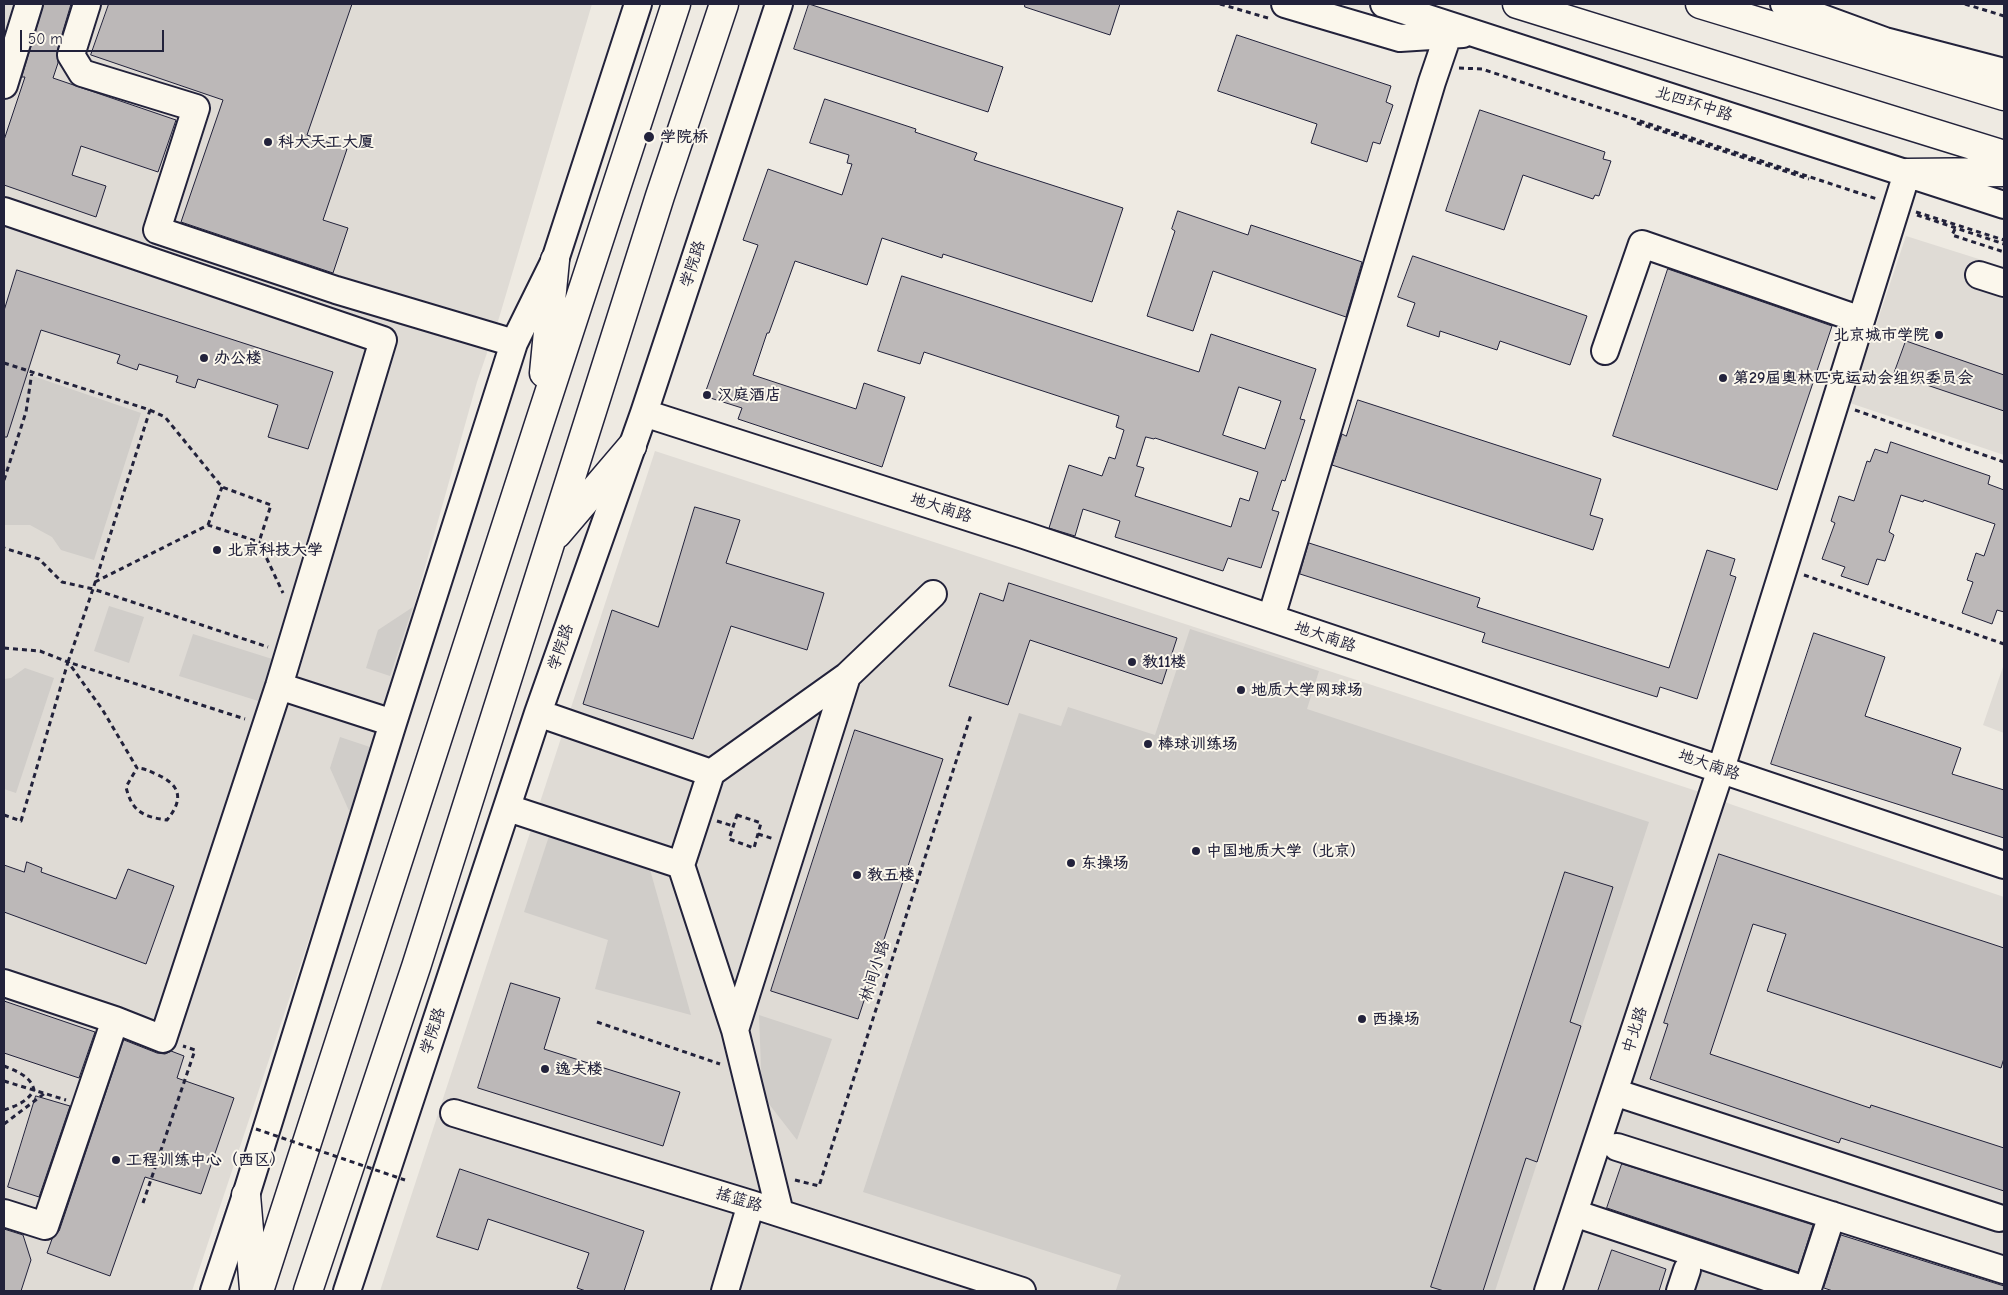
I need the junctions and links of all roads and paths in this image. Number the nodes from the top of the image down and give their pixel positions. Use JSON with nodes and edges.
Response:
{"nodes":[{"id":1,"x":29,"y":4,"type":"edge"},
{"id":2,"x":87,"y":4,"type":"edge"},
{"id":3,"x":638,"y":4,"type":"edge"},
{"id":4,"x":676,"y":4,"type":"edge"},
{"id":5,"x":724,"y":4,"type":"edge"},
{"id":6,"x":779,"y":4,"type":"edge"},
{"id":7,"x":1220,"y":4,"type":"edge"},
{"id":8,"x":1384,"y":4,"type":"edge"},
{"id":9,"x":1517,"y":4,"type":"edge"},
{"id":10,"x":1700,"y":4,"type":"edge"},
{"id":11,"x":1784,"y":4,"type":"edge"},
{"id":12,"x":1965,"y":4,"type":"edge"},
{"id":13,"x":1280,"y":12,"type":"edge"},
{"id":14,"x":2004,"y":16,"type":"edge"},
{"id":15,"x":1476,"y":34,"type":"junction"},
{"id":16,"x":1448,"y":35,"type":"junction"},
{"id":17,"x":1885,"y":41,"type":"junction"},
{"id":18,"x":1437,"y":67,"type":"junction"},
{"id":19,"x":2004,"y":72,"type":"edge"},
{"id":20,"x":4,"y":85,"type":"edge"},
{"id":21,"x":2004,"y":89,"type":"edge"},
{"id":22,"x":2004,"y":96,"type":"edge"},
{"id":23,"x":1637,"y":123,"type":"dead end"},
{"id":24,"x":2004,"y":155,"type":"edge"},
{"id":25,"x":2004,"y":172,"type":"edge"},
{"id":26,"x":1907,"y":173,"type":"junction"},
{"id":27,"x":2004,"y":205,"type":"edge"},
{"id":28,"x":1896,"y":206,"type":"junction"},
{"id":29,"x":4,"y":211,"type":"edge"},
{"id":30,"x":1955,"y":229,"type":"junction"},
{"id":31,"x":2004,"y":240,"type":"edge"},
{"id":32,"x":2004,"y":244,"type":"edge"},
{"id":33,"x":2004,"y":252,"type":"edge"},
{"id":34,"x":555,"y":260,"type":"junction"},
{"id":35,"x":1979,"y":275,"type":"dead end"},
{"id":36,"x":2004,"y":283,"type":"edge"},
{"id":37,"x":1861,"y":320,"type":"junction"},
{"id":38,"x":514,"y":343,"type":"junction"},
{"id":39,"x":1605,"y":351,"type":"dead end"},
{"id":40,"x":4,"y":363,"type":"edge"},
{"id":41,"x":32,"y":372,"type":"junction"},
{"id":42,"x":150,"y":410,"type":"junction"},
{"id":43,"x":1854,"y":410,"type":"dead end"},
{"id":44,"x":644,"y":413,"type":"junction"},
{"id":45,"x":540,"y":419,"type":"junction"},
{"id":46,"x":632,"y":446,"type":"junction"},
{"id":47,"x":2004,"y":462,"type":"edge"},
{"id":48,"x":4,"y":480,"type":"edge"},
{"id":49,"x":222,"y":488,"type":"junction"},
{"id":50,"x":208,"y":525,"type":"junction"},
{"id":51,"x":259,"y":542,"type":"junction"},
{"id":52,"x":549,"y":543,"type":"junction"},
{"id":53,"x":4,"y":548,"type":"edge"},
{"id":54,"x":1784,"y":568,"type":"junction"},
{"id":55,"x":95,"y":582,"type":"junction"},
{"id":56,"x":93,"y":589,"type":"junction"},
{"id":57,"x":933,"y":594,"type":"dead end"},
{"id":58,"x":1271,"y":618,"type":"junction"},
{"id":59,"x":291,"y":641,"type":"junction"},
{"id":60,"x":2004,"y":644,"type":"edge"},
{"id":61,"x":4,"y":648,"type":"edge"},
{"id":62,"x":68,"y":662,"type":"junction"},
{"id":63,"x":847,"y":676,"type":"junction"},
{"id":64,"x":279,"y":686,"type":"junction"},
{"id":65,"x":538,"y":713,"type":"junction"},
{"id":66,"x":971,"y":715,"type":"dead end"},
{"id":67,"x":393,"y":724,"type":"junction"},
{"id":68,"x":265,"y":725,"type":"junction"},
{"id":69,"x":137,"y":768,"type":"junction"},
{"id":70,"x":1721,"y":769,"type":"junction"},
{"id":71,"x":711,"y":773,"type":"junction"},
{"id":72,"x":508,"y":808,"type":"junction"},
{"id":73,"x":4,"y":815,"type":"edge"},
{"id":74,"x":758,"y":834,"type":"joint"},
{"id":75,"x":681,"y":865,"type":"junction"},
{"id":76,"x":2004,"y":865,"type":"edge"},
{"id":77,"x":4,"y":983,"type":"edge"},
{"id":78,"x":116,"y":1020,"type":"junction"},
{"id":79,"x":597,"y":1022,"type":"dead end"},
{"id":80,"x":735,"y":1030,"type":"junction"},
{"id":81,"x":163,"y":1039,"type":"junction"},
{"id":82,"x":4,"y":1066,"type":"edge"},
{"id":83,"x":745,"y":1072,"type":"junction"},
{"id":84,"x":4,"y":1081,"type":"edge"},
{"id":85,"x":34,"y":1090,"type":"junction"},
{"id":86,"x":1614,"y":1092,"type":"junction"},
{"id":87,"x":45,"y":1093,"type":"junction"},
{"id":88,"x":86,"y":1106,"type":"junction"},
{"id":89,"x":4,"y":1110,"type":"edge"},
{"id":90,"x":454,"y":1113,"type":"dead end"},
{"id":91,"x":4,"y":1124,"type":"edge"},
{"id":92,"x":256,"y":1129,"type":"dead end"},
{"id":93,"x":1618,"y":1147,"type":"dead end"},
{"id":94,"x":770,"y":1175,"type":"junction"},
{"id":95,"x":406,"y":1180,"type":"dead end"},
{"id":96,"x":246,"y":1196,"type":"junction"},
{"id":97,"x":143,"y":1202,"type":"dead end"},
{"id":98,"x":751,"y":1204,"type":"junction"},
{"id":99,"x":4,"y":1212,"type":"edge"},
{"id":100,"x":780,"y":1212,"type":"junction"},
{"id":101,"x":1574,"y":1213,"type":"junction"},
{"id":102,"x":1832,"y":1215,"type":"junction"},
{"id":103,"x":1999,"y":1218,"type":"dead end"},
{"id":104,"x":2004,"y":1270,"type":"edge"},
{"id":105,"x":214,"y":1291,"type":"edge"},
{"id":106,"x":255,"y":1291,"type":"edge"},
{"id":107,"x":259,"y":1291,"type":"edge"},
{"id":108,"x":308,"y":1291,"type":"edge"},
{"id":109,"x":348,"y":1291,"type":"edge"},
{"id":110,"x":725,"y":1291,"type":"edge"},
{"id":111,"x":1022,"y":1291,"type":"edge"},
{"id":112,"x":1548,"y":1291,"type":"edge"},
{"id":113,"x":1807,"y":1291,"type":"edge"}],
"edges":[{"from":1,"to":20,"type":"street"},
{"from":2,"to":38,"type":"street"},
{"from":3,"to":34,"type":"street"},
{"from":4,"to":45,"type":"main road"},
{"from":5,"to":52,"type":"main road"},
{"from":6,"to":44,"type":"street","name":"学院路"},
{"from":7,"to":13,"type":"path"},
{"from":8,"to":15,"type":"street","name":"北四环中路"},
{"from":9,"to":24,"type":"main road"},
{"from":10,"to":22,"type":"main road"},
{"from":11,"to":17,"type":"street"},
{"from":12,"to":14,"type":"path"},
{"from":13,"to":16,"type":"street"},
{"from":15,"to":16,"type":"street"},
{"from":15,"to":26,"type":"street","name":"北四环中路"},
{"from":16,"to":18,"type":"street"},
{"from":17,"to":19,"type":"street"},
{"from":17,"to":21,"type":"main road"},
{"from":18,"to":28,"type":"path"},
{"from":18,"to":58,"type":"street"},
{"from":23,"to":28,"type":"path"},
{"from":25,"to":26,"type":"main road"},
{"from":26,"to":27,"type":"street","name":"北四环中路"},
{"from":26,"to":28,"type":"street","name":"中北路"},
{"from":28,"to":30,"type":"path"},
{"from":28,"to":31,"type":"path"},
{"from":28,"to":37,"type":"street","name":"中北路"},
{"from":29,"to":59,"type":"street"},
{"from":30,"to":32,"type":"path"},
{"from":30,"to":33,"type":"path"},
{"from":34,"to":38,"type":"street"},
{"from":34,"to":45,"type":"main road"},
{"from":35,"to":36,"type":"street"},
{"from":37,"to":39,"type":"street"},
{"from":37,"to":54,"type":"street","name":"中北路"},
{"from":38,"to":67,"type":"street"},
{"from":40,"to":41,"type":"path"},
{"from":41,"to":42,"type":"path"},
{"from":41,"to":48,"type":"path"},
{"from":42,"to":49,"type":"path"},
{"from":42,"to":55,"type":"path"},
{"from":43,"to":47,"type":"path"},
{"from":44,"to":46,"type":"street","name":"学院路"},
{"from":44,"to":58,"type":"street","name":"地大南路"},
{"from":45,"to":107,"type":"main road"},
{"from":46,"to":52,"type":"main road"},
{"from":46,"to":65,"type":"street","name":"学院路"},
{"from":49,"to":50,"type":"path"},
{"from":49,"to":51,"type":"path"},
{"from":50,"to":51,"type":"path"},
{"from":50,"to":55,"type":"path"},
{"from":51,"to":59,"type":"path"},
{"from":52,"to":108,"type":"main road"},
{"from":53,"to":56,"type":"path"},
{"from":54,"to":60,"type":"path"},
{"from":54,"to":70,"type":"street","name":"中北路"},
{"from":55,"to":56,"type":"path"},
{"from":56,"to":59,"type":"path"},
{"from":56,"to":62,"type":"path"},
{"from":57,"to":63,"type":"street"},
{"from":58,"to":70,"type":"street","name":"地大南路"},
{"from":59,"to":64,"type":"street"},
{"from":61,"to":62,"type":"path"},
{"from":62,"to":68,"type":"path"},
{"from":62,"to":69,"type":"path"},
{"from":62,"to":73,"type":"path"},
{"from":63,"to":71,"type":"street"},
{"from":63,"to":80,"type":"street"},
{"from":64,"to":67,"type":"street"},
{"from":64,"to":68,"type":"street"},
{"from":65,"to":71,"type":"street"},
{"from":65,"to":72,"type":"street","name":"学院路"},
{"from":66,"to":94,"type":"path","name":"林间小路"},
{"from":67,"to":96,"type":"street"},
{"from":68,"to":81,"type":"street"},
{"from":69,"to":69,"type":"path"},
{"from":70,"to":76,"type":"street","name":"地大南路"},
{"from":70,"to":86,"type":"street","name":"中北路"},
{"from":71,"to":75,"type":"street"},
{"from":72,"to":75,"type":"street"},
{"from":72,"to":109,"type":"street","name":"学院路"},
{"from":74,"to":74,"type":"path"},
{"from":75,"to":80,"type":"street"},
{"from":77,"to":78,"type":"street"},
{"from":78,"to":81,"type":"street"},
{"from":78,"to":88,"type":"street"},
{"from":79,"to":83,"type":"path"},
{"from":80,"to":83,"type":"street"},
{"from":81,"to":97,"type":"path"},
{"from":82,"to":85,"type":"path"},
{"from":83,"to":94,"type":"street"},
{"from":84,"to":85,"type":"path"},
{"from":85,"to":87,"type":"path"},
{"from":85,"to":89,"type":"path"},
{"from":86,"to":101,"type":"street","name":"中北路"},
{"from":86,"to":103,"type":"street"},
{"from":87,"to":88,"type":"path"},
{"from":87,"to":91,"type":"path"},
{"from":88,"to":99,"type":"street"},
{"from":90,"to":98,"type":"street","name":"摇篮路"},
{"from":92,"to":95,"type":"path","bridge":true},
{"from":93,"to":102,"type":"street"},
{"from":94,"to":100,"type":"street"},
{"from":96,"to":105,"type":"street"},
{"from":96,"to":106,"type":"main road"},
{"from":98,"to":100,"type":"street","name":"摇篮路"},
{"from":98,"to":110,"type":"street"},
{"from":100,"to":111,"type":"street","name":"摇篮路"},
{"from":101,"to":112,"type":"street","name":"中北路"},
{"from":101,"to":113,"type":"street"},
{"from":102,"to":104,"type":"street"},
{"from":102,"to":113,"type":"street"}]}
